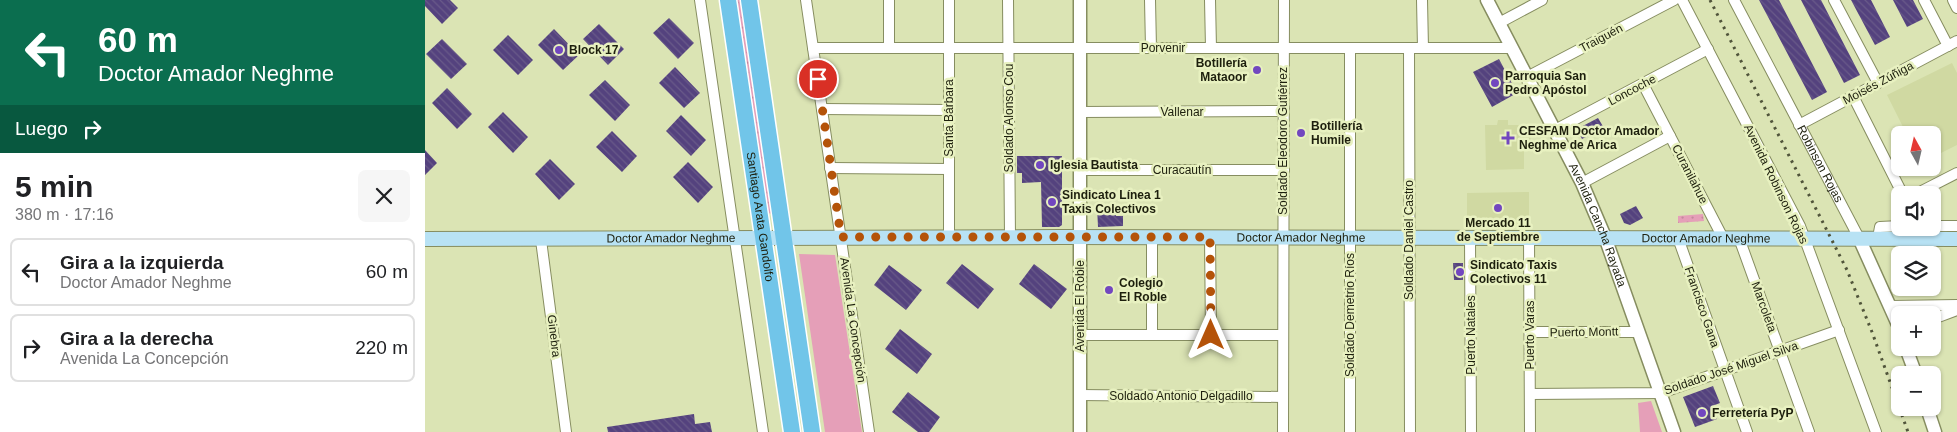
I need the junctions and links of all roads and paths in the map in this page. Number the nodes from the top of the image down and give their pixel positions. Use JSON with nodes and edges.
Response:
{"nodes":[{"id":1,"x":700,"y":0,"type":"edge"},
{"id":2,"x":728,"y":0,"type":"edge"},
{"id":3,"x":749,"y":0,"type":"edge"},
{"id":4,"x":806,"y":0,"type":"edge"},
{"id":5,"x":889,"y":0,"type":"edge"},
{"id":6,"x":949,"y":0,"type":"edge"},
{"id":7,"x":1008,"y":0,"type":"edge"},
{"id":8,"x":1080,"y":0,"type":"edge"},
{"id":9,"x":1150,"y":0,"type":"edge"},
{"id":10,"x":1210,"y":0,"type":"edge"},
{"id":11,"x":1284,"y":0,"type":"edge"},
{"id":12,"x":1422,"y":0,"type":"edge"},
{"id":13,"x":1487,"y":0,"type":"edge"},
{"id":14,"x":1542,"y":0,"type":"edge"},
{"id":15,"x":1674,"y":0,"type":"edge"},
{"id":16,"x":1682,"y":0,"type":"edge"},
{"id":17,"x":1734,"y":0,"type":"edge"},
{"id":18,"x":1834,"y":0,"type":"edge"},
{"id":19,"x":1924,"y":0,"type":"edge"},
{"id":20,"x":1953,"y":0,"type":"edge"},
{"id":21,"x":1957,"y":8,"type":"edge"},
{"id":22,"x":1499,"y":23,"type":"junction"},
{"id":23,"x":1953,"y":43,"type":"edge"},
{"id":24,"x":813,"y":48,"type":"junction"},
{"id":25,"x":889,"y":48,"type":"junction"},
{"id":26,"x":949,"y":48,"type":"junction"},
{"id":27,"x":1009,"y":48,"type":"junction"},
{"id":28,"x":1080,"y":48,"type":"junction"},
{"id":29,"x":1151,"y":48,"type":"junction"},
{"id":30,"x":1211,"y":48,"type":"junction"},
{"id":31,"x":1284,"y":48,"type":"junction"},
{"id":32,"x":1350,"y":48,"type":"junction"},
{"id":33,"x":1409,"y":48,"type":"junction"},
{"id":34,"x":1423,"y":48,"type":"junction"},
{"id":35,"x":1512,"y":48,"type":"junction"},
{"id":36,"x":1708,"y":49,"type":"junction"},
{"id":37,"x":1527,"y":77,"type":"junction"},
{"id":38,"x":1878,"y":83,"type":"junction"},
{"id":39,"x":1643,"y":84,"type":"junction"},
{"id":40,"x":1853,"y":96,"type":"junction"},
{"id":41,"x":822,"y":109,"type":"junction"},
{"id":42,"x":949,"y":110,"type":"junction"},
{"id":43,"x":1283,"y":111,"type":"junction"},
{"id":44,"x":1080,"y":112,"type":"junction"},
{"id":45,"x":1799,"y":125,"type":"junction"},
{"id":46,"x":1555,"y":130,"type":"junction"},
{"id":47,"x":1670,"y":136,"type":"junction"},
{"id":48,"x":831,"y":168,"type":"junction"},
{"id":49,"x":949,"y":169,"type":"junction"},
{"id":50,"x":1080,"y":170,"type":"junction"},
{"id":51,"x":1283,"y":170,"type":"junction"},
{"id":52,"x":1957,"y":173,"type":"edge"},
{"id":53,"x":1583,"y":182,"type":"junction"},
{"id":54,"x":1898,"y":186,"type":"edge"},
{"id":55,"x":1932,"y":186,"type":"edge"},
{"id":56,"x":1891,"y":226,"type":"edge"},
{"id":57,"x":1941,"y":226,"type":"edge"},
{"id":58,"x":1957,"y":226,"type":"edge"},
{"id":59,"x":841,"y":237,"type":"junction"},
{"id":60,"x":949,"y":237,"type":"junction"},
{"id":61,"x":1010,"y":237,"type":"junction"},
{"id":62,"x":1080,"y":237,"type":"junction"},
{"id":63,"x":1152,"y":237,"type":"junction"},
{"id":64,"x":1210,"y":237,"type":"junction"},
{"id":65,"x":1283,"y":237,"type":"junction"},
{"id":66,"x":1350,"y":237,"type":"junction"},
{"id":67,"x":1409,"y":237,"type":"junction"},
{"id":68,"x":1470,"y":237,"type":"junction"},
{"id":69,"x":1529,"y":237,"type":"junction"},
{"id":70,"x":1605,"y":237,"type":"junction"},
{"id":71,"x":1678,"y":238,"type":"junction"},
{"id":72,"x":1723,"y":238,"type":"junction"},
{"id":73,"x":1739,"y":238,"type":"junction"},
{"id":74,"x":1804,"y":238,"type":"junction"},
{"id":75,"x":1859,"y":238,"type":"junction"},
{"id":76,"x":1878,"y":238,"type":"junction"},
{"id":77,"x":425,"y":239,"type":"edge"},
{"id":78,"x":734,"y":239,"type":"junction"},
{"id":79,"x":762,"y":239,"type":"junction"},
{"id":80,"x":784,"y":239,"type":"junction"},
{"id":81,"x":1957,"y":239,"type":"edge"},
{"id":82,"x":541,"y":240,"type":"junction"},
{"id":83,"x":1957,"y":305,"type":"edge"},
{"id":84,"x":1891,"y":306,"type":"joint"},
{"id":85,"x":1957,"y":310,"type":"edge"},
{"id":86,"x":1941,"y":316,"type":"edge"},
{"id":87,"x":1839,"y":330,"type":"junction"},
{"id":88,"x":1530,"y":332,"type":"junction"},
{"id":89,"x":1639,"y":332,"type":"junction"},
{"id":90,"x":1080,"y":335,"type":"junction"},
{"id":91,"x":1152,"y":335,"type":"junction"},
{"id":92,"x":1211,"y":335,"type":"junction"},
{"id":93,"x":1283,"y":335,"type":"junction"},
{"id":94,"x":1780,"y":351,"type":"junction"},
{"id":95,"x":1725,"y":370,"type":"junction"},
{"id":96,"x":1661,"y":393,"type":"junction"},
{"id":97,"x":1530,"y":394,"type":"junction"},
{"id":98,"x":1080,"y":395,"type":"junction"},
{"id":99,"x":1283,"y":397,"type":"junction"},
{"id":100,"x":1930,"y":416,"type":"edge"},
{"id":101,"x":566,"y":432,"type":"edge"},
{"id":102,"x":763,"y":432,"type":"edge"},
{"id":103,"x":791,"y":432,"type":"edge"},
{"id":104,"x":812,"y":432,"type":"edge"},
{"id":105,"x":869,"y":432,"type":"edge"},
{"id":106,"x":1080,"y":432,"type":"edge"},
{"id":107,"x":1283,"y":432,"type":"edge"},
{"id":108,"x":1350,"y":432,"type":"edge"},
{"id":109,"x":1410,"y":432,"type":"edge"},
{"id":110,"x":1471,"y":432,"type":"edge"},
{"id":111,"x":1530,"y":432,"type":"edge"},
{"id":112,"x":1674,"y":432,"type":"edge"},
{"id":113,"x":1747,"y":432,"type":"edge"},
{"id":114,"x":1809,"y":432,"type":"edge"},
{"id":115,"x":1876,"y":432,"type":"edge"},
{"id":116,"x":1935,"y":432,"type":"edge"}],
"edges":[{"from":1,"to":78,"type":"street"},
{"from":2,"to":79,"type":"main road","name":"Santiago Arata Gandolfo"},
{"from":3,"to":80,"type":"main road","name":"Santiago Arata Gandolfo"},
{"from":4,"to":24,"type":"street","name":"Avenida La Concepción"},
{"from":5,"to":25,"type":"street"},
{"from":6,"to":26,"type":"street","name":"Santa Bárbara"},
{"from":7,"to":27,"type":"street","name":"Soldado Alonso Cou"},
{"from":8,"to":28,"type":"street","name":"Avenida El Roble"},
{"from":9,"to":29,"type":"street"},
{"from":10,"to":30,"type":"street"},
{"from":11,"to":31,"type":"street","name":"Soldado Eleodoro Gutiérrez"},
{"from":12,"to":34,"type":"street"},
{"from":13,"to":22,"type":"street","name":"Avenida Cancha Rayada"},
{"from":14,"to":22,"type":"street"},
{"from":15,"to":37,"type":"street","name":"Traiguén"},
{"from":16,"to":36,"type":"street","name":"Avenida Robinson Rojas"},
{"from":17,"to":45,"type":"street","name":"Robinson Rojas"},
{"from":18,"to":38,"type":"street"},
{"from":19,"to":23,"type":"street"},
{"from":20,"to":21,"type":"street"},
{"from":22,"to":35,"type":"street","name":"Avenida Cancha Rayada"},
{"from":23,"to":38,"type":"street","name":"Moisés Zúñiga"},
{"from":24,"to":25,"type":"street","name":"Porvenir"},
{"from":24,"to":41,"type":"street","name":"Avenida La Concepción"},
{"from":25,"to":26,"type":"street","name":"Porvenir"},
{"from":26,"to":27,"type":"street","name":"Porvenir"},
{"from":26,"to":42,"type":"street","name":"Santa Bárbara"},
{"from":27,"to":28,"type":"street","name":"Porvenir"},
{"from":27,"to":61,"type":"street","name":"Soldado Alonso Cou"},
{"from":28,"to":29,"type":"street","name":"Porvenir"},
{"from":28,"to":44,"type":"street","name":"Avenida El Roble"},
{"from":29,"to":30,"type":"street","name":"Porvenir"},
{"from":30,"to":31,"type":"street","name":"Porvenir"},
{"from":31,"to":32,"type":"street","name":"Porvenir"},
{"from":31,"to":43,"type":"street","name":"Soldado Eleodoro Gutiérrez"},
{"from":32,"to":33,"type":"street","name":"Porvenir"},
{"from":32,"to":66,"type":"street","name":"Soldado Demetrio Ríos"},
{"from":33,"to":34,"type":"street","name":"Porvenir"},
{"from":33,"to":67,"type":"street","name":"Soldado Daniel Castro"},
{"from":34,"to":35,"type":"street","name":"Porvenir"},
{"from":35,"to":37,"type":"street","name":"Avenida Cancha Rayada"},
{"from":36,"to":39,"type":"street","name":"Loncoche"},
{"from":36,"to":74,"type":"street","name":"Avenida Robinson Rojas"},
{"from":37,"to":46,"type":"street","name":"Avenida Cancha Rayada"},
{"from":38,"to":40,"type":"street","name":"Moisés Zúñiga"},
{"from":39,"to":46,"type":"street","name":"Loncoche"},
{"from":39,"to":47,"type":"street","name":"Curanilahue"},
{"from":40,"to":45,"type":"street","name":"Moisés Zúñiga"},
{"from":40,"to":54,"type":"street"},
{"from":41,"to":42,"type":"street"},
{"from":41,"to":48,"type":"street","name":"Avenida La Concepción"},
{"from":42,"to":49,"type":"street","name":"Santa Bárbara"},
{"from":43,"to":44,"type":"street","name":"Vallenar"},
{"from":43,"to":51,"type":"street","name":"Soldado Eleodoro Gutiérrez"},
{"from":44,"to":50,"type":"street","name":"Avenida El Roble"},
{"from":45,"to":75,"type":"street","name":"Robinson Rojas"},
{"from":46,"to":53,"type":"street","name":"Avenida Cancha Rayada"},
{"from":47,"to":53,"type":"street"},
{"from":47,"to":72,"type":"street","name":"Curanilahue"},
{"from":48,"to":49,"type":"street"},
{"from":48,"to":59,"type":"street","name":"Avenida La Concepción"},
{"from":49,"to":60,"type":"street","name":"Santa Bárbara"},
{"from":50,"to":51,"type":"street","name":"Curacautín"},
{"from":50,"to":62,"type":"street","name":"Avenida El Roble"},
{"from":51,"to":65,"type":"street","name":"Soldado Eleodoro Gutiérrez"},
{"from":52,"to":55,"type":"street"},
{"from":53,"to":70,"type":"street","name":"Avenida Cancha Rayada"},
{"from":56,"to":76,"type":"street"},
{"from":57,"to":58,"type":"street"},
{"from":59,"to":60,"type":"main road","name":"Doctor Amador Neghme"},
{"from":59,"to":80,"type":"main road","name":"Doctor Amador Neghme"},
{"from":59,"to":105,"type":"street","name":"Avenida La Concepción"},
{"from":60,"to":61,"type":"main road","name":"Doctor Amador Neghme"},
{"from":61,"to":62,"type":"main road","name":"Doctor Amador Neghme"},
{"from":62,"to":63,"type":"main road","name":"Doctor Amador Neghme"},
{"from":62,"to":90,"type":"street","name":"Avenida El Roble"},
{"from":63,"to":64,"type":"main road","name":"Doctor Amador Neghme"},
{"from":63,"to":91,"type":"street"},
{"from":64,"to":65,"type":"main road","name":"Doctor Amador Neghme"},
{"from":64,"to":92,"type":"street"},
{"from":65,"to":66,"type":"main road","name":"Doctor Amador Neghme"},
{"from":65,"to":93,"type":"street","name":"Soldado Eleodoro Gutiérrez"},
{"from":66,"to":67,"type":"main road","name":"Doctor Amador Neghme"},
{"from":66,"to":108,"type":"street","name":"Soldado Demetrio Ríos"},
{"from":67,"to":68,"type":"main road","name":"Doctor Amador Neghme"},
{"from":67,"to":109,"type":"street","name":"Soldado Daniel Castro"},
{"from":68,"to":69,"type":"main road","name":"Doctor Amador Neghme"},
{"from":68,"to":110,"type":"street","name":"Puerto Natales"},
{"from":69,"to":70,"type":"main road","name":"Doctor Amador Neghme"},
{"from":69,"to":88,"type":"street","name":"Puerto Varas"},
{"from":70,"to":71,"type":"main road","name":"Doctor Amador Neghme"},
{"from":70,"to":89,"type":"street","name":"Avenida Cancha Rayada"},
{"from":71,"to":72,"type":"main road","name":"Doctor Amador Neghme"},
{"from":71,"to":95,"type":"street","name":"Francisco Gana"},
{"from":72,"to":73,"type":"main road","name":"Doctor Amador Neghme"},
{"from":73,"to":74,"type":"main road","name":"Doctor Amador Neghme"},
{"from":73,"to":94,"type":"street","name":"Marcoleta"},
{"from":74,"to":75,"type":"main road","name":"Doctor Amador Neghme"},
{"from":74,"to":87,"type":"street","name":"Avenida Robinson Rojas"},
{"from":75,"to":76,"type":"main road","name":"Doctor Amador Neghme"},
{"from":75,"to":84,"type":"street","name":"Robinson Rojas"},
{"from":76,"to":81,"type":"main road","name":"Doctor Amador Neghme"},
{"from":77,"to":82,"type":"main road","name":"Doctor Amador Neghme"},
{"from":78,"to":79,"type":"main road","name":"Doctor Amador Neghme"},
{"from":78,"to":82,"type":"main road","name":"Doctor Amador Neghme"},
{"from":78,"to":102,"type":"street"},
{"from":79,"to":80,"type":"main road","name":"Doctor Amador Neghme"},
{"from":79,"to":103,"type":"main road","name":"Santiago Arata Gandolfo"},
{"from":80,"to":104,"type":"main road","name":"Santiago Arata Gandolfo"},
{"from":82,"to":101,"type":"street","name":"Ginebra"},
{"from":83,"to":84,"type":"street"},
{"from":85,"to":86,"type":"street"},
{"from":87,"to":94,"type":"street","name":"Soldado José Miguel Silva"},
{"from":87,"to":115,"type":"street","name":"Avenida Robinson Rojas"},
{"from":88,"to":89,"type":"street","name":"Puerto Montt"},
{"from":88,"to":97,"type":"street","name":"Puerto Varas"},
{"from":89,"to":96,"type":"street","name":"Avenida Cancha Rayada"},
{"from":90,"to":91,"type":"street"},
{"from":90,"to":98,"type":"street","name":"Avenida El Roble"},
{"from":91,"to":92,"type":"street"},
{"from":92,"to":93,"type":"street"},
{"from":93,"to":99,"type":"street","name":"Soldado Eleodoro Gutiérrez"},
{"from":94,"to":95,"type":"street","name":"Soldado José Miguel Silva"},
{"from":94,"to":114,"type":"street","name":"Marcoleta"},
{"from":95,"to":96,"type":"street","name":"Soldado José Miguel Silva"},
{"from":95,"to":113,"type":"street","name":"Francisco Gana"},
{"from":96,"to":97,"type":"street","name":"Soldado José Miguel Silva"},
{"from":96,"to":112,"type":"street","name":"Avenida Cancha Rayada"},
{"from":97,"to":111,"type":"street","name":"Puerto Varas"},
{"from":98,"to":99,"type":"street","name":"Soldado Antonio Delgadillo"},
{"from":98,"to":106,"type":"street","name":"Avenida El Roble"},
{"from":99,"to":107,"type":"street","name":"Soldado Eleodoro Gutiérrez"},
{"from":100,"to":116,"type":"street"}]}
